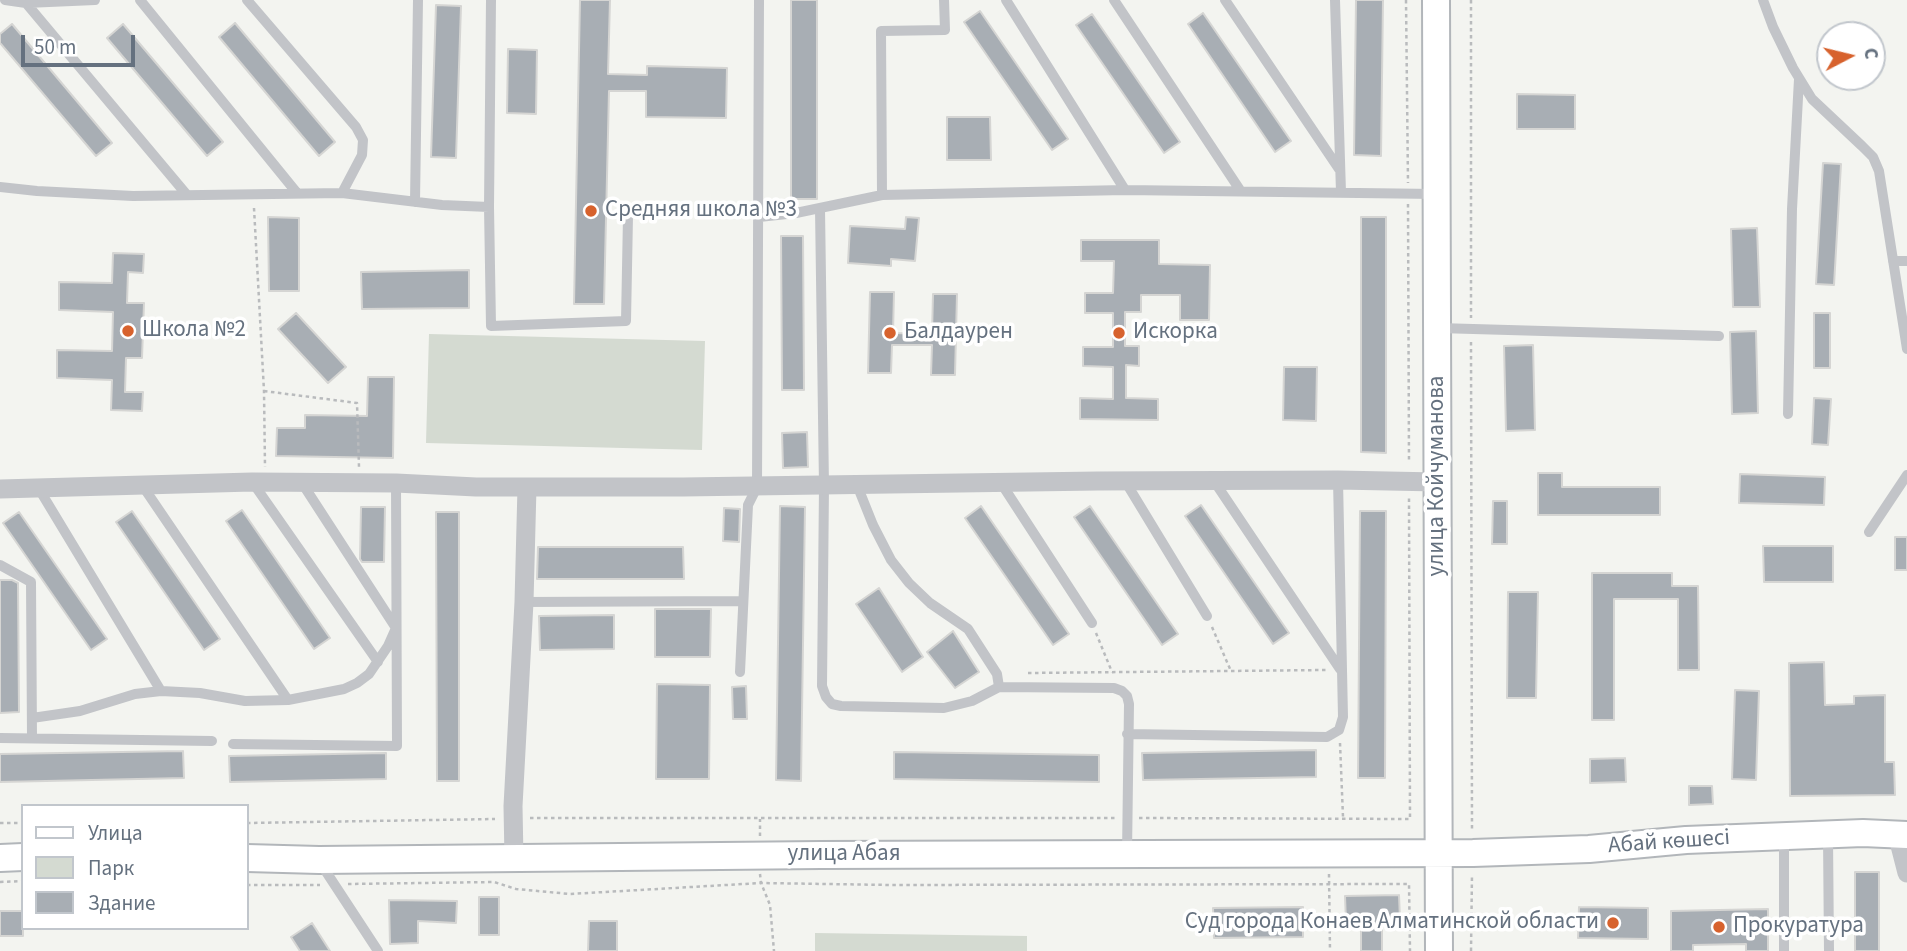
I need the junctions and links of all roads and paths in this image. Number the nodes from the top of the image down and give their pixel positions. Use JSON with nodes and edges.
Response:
{"nodes":[{"id":1,"x":5,"y":0,"type":"edge"},
{"id":2,"x":95,"y":0,"type":"edge"},
{"id":3,"x":140,"y":0,"type":"edge"},
{"id":4,"x":247,"y":0,"type":"edge"},
{"id":5,"x":418,"y":0,"type":"edge"},
{"id":6,"x":491,"y":0,"type":"edge"},
{"id":7,"x":759,"y":0,"type":"edge"},
{"id":8,"x":944,"y":0,"type":"edge"},
{"id":9,"x":1006,"y":0,"type":"edge"},
{"id":10,"x":1114,"y":0,"type":"edge"},
{"id":11,"x":1225,"y":0,"type":"edge"},
{"id":12,"x":1335,"y":0,"type":"edge"},
{"id":13,"x":1406,"y":0,"type":"edge"},
{"id":14,"x":1436,"y":0,"type":"edge"},
{"id":15,"x":1471,"y":0,"type":"edge"},
{"id":16,"x":1763,"y":0,"type":"edge"},
{"id":17,"x":26,"y":3,"type":"junction"},
{"id":18,"x":1799,"y":79,"type":"junction"},
{"id":19,"x":1339,"y":169,"type":"junction"},
{"id":20,"x":0,"y":187,"type":"edge"},
{"id":21,"x":1125,"y":190,"type":"junction"},
{"id":22,"x":1240,"y":190,"type":"junction"},
{"id":23,"x":1341,"y":192,"type":"junction"},
{"id":24,"x":297,"y":193,"type":"junction"},
{"id":25,"x":342,"y":193,"type":"junction"},
{"id":26,"x":254,"y":194,"type":"junction"},
{"id":27,"x":1408,"y":194,"type":"junction"},
{"id":28,"x":1437,"y":194,"type":"junction"},
{"id":29,"x":187,"y":195,"type":"junction"},
{"id":30,"x":882,"y":195,"type":"junction"},
{"id":31,"x":415,"y":202,"type":"junction"},
{"id":32,"x":489,"y":207,"type":"junction"},
{"id":33,"x":820,"y":209,"type":"junction"},
{"id":34,"x":628,"y":216,"type":"dead end"},
{"id":35,"x":759,"y":217,"type":"junction"},
{"id":36,"x":1893,"y":261,"type":"junction"},
{"id":37,"x":1907,"y":261,"type":"edge"},
{"id":38,"x":1903,"y":310,"type":"edge"},
{"id":39,"x":1437,"y":328,"type":"junction"},
{"id":40,"x":1471,"y":329,"type":"junction"},
{"id":41,"x":1719,"y":336,"type":"dead end"},
{"id":42,"x":1907,"y":349,"type":"edge"},
{"id":43,"x":264,"y":391,"type":"junction"},
{"id":44,"x":1788,"y":414,"type":"dead end"},
{"id":45,"x":1907,"y":475,"type":"edge"},
{"id":46,"x":1214,"y":480,"type":"junction"},
{"id":47,"x":1339,"y":480,"type":"junction"},
{"id":48,"x":1125,"y":481,"type":"junction"},
{"id":49,"x":1409,"y":481,"type":"junction"},
{"id":50,"x":259,"y":482,"type":"junction"},
{"id":51,"x":302,"y":482,"type":"junction"},
{"id":52,"x":1438,"y":482,"type":"junction"},
{"id":53,"x":359,"y":483,"type":"junction"},
{"id":54,"x":396,"y":483,"type":"junction"},
{"id":55,"x":1001,"y":483,"type":"junction"},
{"id":56,"x":142,"y":484,"type":"junction"},
{"id":57,"x":857,"y":485,"type":"junction"},
{"id":58,"x":824,"y":486,"type":"junction"},
{"id":59,"x":527,"y":487,"type":"junction"},
{"id":60,"x":757,"y":487,"type":"junction"},
{"id":61,"x":38,"y":488,"type":"junction"},
{"id":62,"x":0,"y":489,"type":"edge"},
{"id":63,"x":1869,"y":532,"type":"dead end"},
{"id":64,"x":0,"y":565,"type":"edge"},
{"id":65,"x":743,"y":601,"type":"junction"},
{"id":66,"x":524,"y":602,"type":"junction"},
{"id":67,"x":1207,"y":616,"type":"joint"},
{"id":68,"x":1092,"y":623,"type":"joint"},
{"id":69,"x":396,"y":628,"type":"junction"},
{"id":70,"x":378,"y":662,"type":"junction"},
{"id":71,"x":1230,"y":669,"type":"junction"},
{"id":72,"x":1340,"y":670,"type":"junction"},
{"id":73,"x":740,"y":672,"type":"dead end"},
{"id":74,"x":1112,"y":672,"type":"junction"},
{"id":75,"x":997,"y":674,"type":"junction"},
{"id":76,"x":999,"y":687,"type":"junction"},
{"id":77,"x":161,"y":691,"type":"junction"},
{"id":78,"x":288,"y":700,"type":"junction"},
{"id":79,"x":32,"y":718,"type":"junction"},
{"id":80,"x":1339,"y":730,"type":"junction"},
{"id":81,"x":1127,"y":734,"type":"junction"},
{"id":82,"x":0,"y":738,"type":"edge"},
{"id":83,"x":33,"y":738,"type":"junction"},
{"id":84,"x":212,"y":741,"type":"dead end"},
{"id":85,"x":233,"y":744,"type":"dead end"},
{"id":86,"x":1127,"y":818,"type":"junction"},
{"id":87,"x":1343,"y":818,"type":"junction"},
{"id":88,"x":514,"y":819,"type":"junction"},
{"id":89,"x":0,"y":823,"type":"edge"},
{"id":90,"x":21,"y":823,"type":"edge"},
{"id":91,"x":248,"y":823,"type":"edge"},
{"id":92,"x":1902,"y":834,"type":"edge"},
{"id":93,"x":1828,"y":835,"type":"junction"},
{"id":94,"x":1784,"y":836,"type":"junction"},
{"id":95,"x":1441,"y":852,"type":"junction"},
{"id":96,"x":1329,"y":853,"type":"junction"},
{"id":97,"x":1473,"y":853,"type":"junction"},
{"id":98,"x":1127,"y":855,"type":"junction"},
{"id":99,"x":21,"y":857,"type":"edge"},
{"id":100,"x":0,"y":858,"type":"edge"},
{"id":101,"x":248,"y":858,"type":"edge"},
{"id":102,"x":514,"y":859,"type":"junction"},
{"id":103,"x":320,"y":860,"type":"junction"},
{"id":104,"x":1907,"y":873,"type":"edge"},
{"id":105,"x":21,"y":881,"type":"edge"},
{"id":106,"x":0,"y":882,"type":"edge"},
{"id":107,"x":761,"y":883,"type":"junction"},
{"id":108,"x":333,"y":884,"type":"junction"},
{"id":109,"x":1328,"y":884,"type":"junction"},
{"id":110,"x":248,"y":885,"type":"edge"},
{"id":111,"x":378,"y":951,"type":"edge"},
{"id":112,"x":774,"y":951,"type":"edge"},
{"id":113,"x":1330,"y":951,"type":"edge"},
{"id":114,"x":1410,"y":951,"type":"edge"},
{"id":115,"x":1439,"y":951,"type":"edge"},
{"id":116,"x":1471,"y":951,"type":"edge"},
{"id":117,"x":1784,"y":951,"type":"edge"},
{"id":118,"x":1829,"y":951,"type":"edge"}],
"edges":[{"from":1,"to":17,"type":"lane"},
{"from":2,"to":17,"type":"lane"},
{"from":3,"to":24,"type":"lane"},
{"from":4,"to":25,"type":"lane"},
{"from":5,"to":31,"type":"lane"},
{"from":6,"to":32,"type":"lane"},
{"from":7,"to":35,"type":"lane"},
{"from":8,"to":30,"type":"lane"},
{"from":9,"to":21,"type":"lane"},
{"from":10,"to":22,"type":"lane"},
{"from":11,"to":19,"type":"lane"},
{"from":12,"to":19,"type":"lane"},
{"from":13,"to":27,"type":"path"},
{"from":14,"to":28,"type":"street","name":"улица Койчуманова"},
{"from":15,"to":40,"type":"path"},
{"from":16,"to":18,"type":"lane"},
{"from":17,"to":29,"type":"lane"},
{"from":18,"to":36,"type":"lane"},
{"from":18,"to":44,"type":"lane"},
{"from":19,"to":23,"type":"lane"},
{"from":20,"to":29,"type":"lane"},
{"from":21,"to":22,"type":"lane"},
{"from":21,"to":30,"type":"lane"},
{"from":22,"to":23,"type":"lane"},
{"from":23,"to":27,"type":"lane"},
{"from":24,"to":25,"type":"lane"},
{"from":24,"to":26,"type":"lane"},
{"from":25,"to":31,"type":"lane"},
{"from":26,"to":29,"type":"lane"},
{"from":26,"to":43,"type":"path"},
{"from":27,"to":28,"type":"lane"},
{"from":27,"to":49,"type":"path"},
{"from":28,"to":39,"type":"street","name":"улица Койчуманова"},
{"from":30,"to":33,"type":"lane"},
{"from":31,"to":32,"type":"lane"},
{"from":32,"to":34,"type":"lane"},
{"from":33,"to":35,"type":"lane"},
{"from":33,"to":58,"type":"lane"},
{"from":35,"to":60,"type":"lane"},
{"from":36,"to":37,"type":"lane"},
{"from":36,"to":38,"type":"lane"},
{"from":38,"to":42,"type":"lane"},
{"from":39,"to":40,"type":"lane"},
{"from":39,"to":52,"type":"street","name":"улица Койчуманова"},
{"from":40,"to":41,"type":"lane"},
{"from":40,"to":97,"type":"path"},
{"from":43,"to":50,"type":"path"},
{"from":43,"to":53,"type":"path"},
{"from":45,"to":63,"type":"lane"},
{"from":46,"to":47,"type":"street"},
{"from":46,"to":48,"type":"street"},
{"from":46,"to":72,"type":"lane"},
{"from":47,"to":49,"type":"street"},
{"from":47,"to":72,"type":"lane"},
{"from":48,"to":55,"type":"street"},
{"from":48,"to":67,"type":"lane"},
{"from":49,"to":52,"type":"street"},
{"from":49,"to":87,"type":"path"},
{"from":50,"to":51,"type":"street"},
{"from":50,"to":56,"type":"street"},
{"from":50,"to":70,"type":"lane"},
{"from":51,"to":53,"type":"street"},
{"from":51,"to":69,"type":"lane"},
{"from":52,"to":95,"type":"street","name":"улица Койчуманова"},
{"from":53,"to":54,"type":"street"},
{"from":54,"to":59,"type":"street"},
{"from":54,"to":69,"type":"lane"},
{"from":55,"to":57,"type":"street"},
{"from":55,"to":68,"type":"lane"},
{"from":56,"to":61,"type":"street"},
{"from":56,"to":78,"type":"lane"},
{"from":57,"to":58,"type":"street"},
{"from":57,"to":75,"type":"lane"},
{"from":58,"to":60,"type":"street"},
{"from":58,"to":76,"type":"lane"},
{"from":59,"to":60,"type":"street"},
{"from":59,"to":66,"type":"street"},
{"from":60,"to":65,"type":"lane"},
{"from":61,"to":62,"type":"street"},
{"from":61,"to":77,"type":"lane"},
{"from":64,"to":79,"type":"lane"},
{"from":65,"to":66,"type":"lane"},
{"from":65,"to":73,"type":"lane"},
{"from":66,"to":88,"type":"street"},
{"from":67,"to":71,"type":"path"},
{"from":68,"to":74,"type":"path"},
{"from":69,"to":70,"type":"lane"},
{"from":69,"to":85,"type":"lane"},
{"from":70,"to":78,"type":"lane"},
{"from":71,"to":72,"type":"path"},
{"from":71,"to":74,"type":"path"},
{"from":72,"to":80,"type":"lane"},
{"from":74,"to":75,"type":"path"},
{"from":75,"to":76,"type":"lane"},
{"from":76,"to":81,"type":"lane"},
{"from":77,"to":78,"type":"lane"},
{"from":77,"to":79,"type":"lane"},
{"from":79,"to":83,"type":"lane"},
{"from":80,"to":81,"type":"lane"},
{"from":80,"to":87,"type":"path"},
{"from":81,"to":86,"type":"lane"},
{"from":82,"to":83,"type":"lane"},
{"from":83,"to":84,"type":"lane"},
{"from":86,"to":87,"type":"path"},
{"from":86,"to":88,"type":"path"},
{"from":86,"to":98,"type":"lane"},
{"from":88,"to":91,"type":"path"},
{"from":88,"to":102,"type":"street"},
{"from":89,"to":90,"type":"path"},
{"from":92,"to":93,"type":"street","name":"Абай көшесі"},
{"from":92,"to":104,"type":"street"},
{"from":93,"to":94,"type":"street","name":"Абай көшесі"},
{"from":93,"to":118,"type":"lane"},
{"from":94,"to":97,"type":"street","name":"Абай көшесі"},
{"from":94,"to":117,"type":"lane"},
{"from":95,"to":96,"type":"street","name":"улица Абая"},
{"from":95,"to":97,"type":"street","name":"Абай көшесі"},
{"from":95,"to":115,"type":"street","name":"улица Койчуманова"},
{"from":96,"to":98,"type":"street","name":"улица Абая"},
{"from":96,"to":109,"type":"path"},
{"from":97,"to":116,"type":"path"},
{"from":98,"to":102,"type":"street","name":"улица Абая"},
{"from":99,"to":100,"type":"street"},
{"from":101,"to":103,"type":"street","name":"улица Абая"},
{"from":102,"to":103,"type":"street","name":"улица Абая"},
{"from":103,"to":108,"type":"lane"},
{"from":105,"to":106,"type":"path"},
{"from":107,"to":108,"type":"path"},
{"from":107,"to":109,"type":"path"},
{"from":107,"to":112,"type":"path"},
{"from":108,"to":110,"type":"path"},
{"from":108,"to":111,"type":"lane"},
{"from":109,"to":113,"type":"path"},
{"from":109,"to":114,"type":"path"}]}
